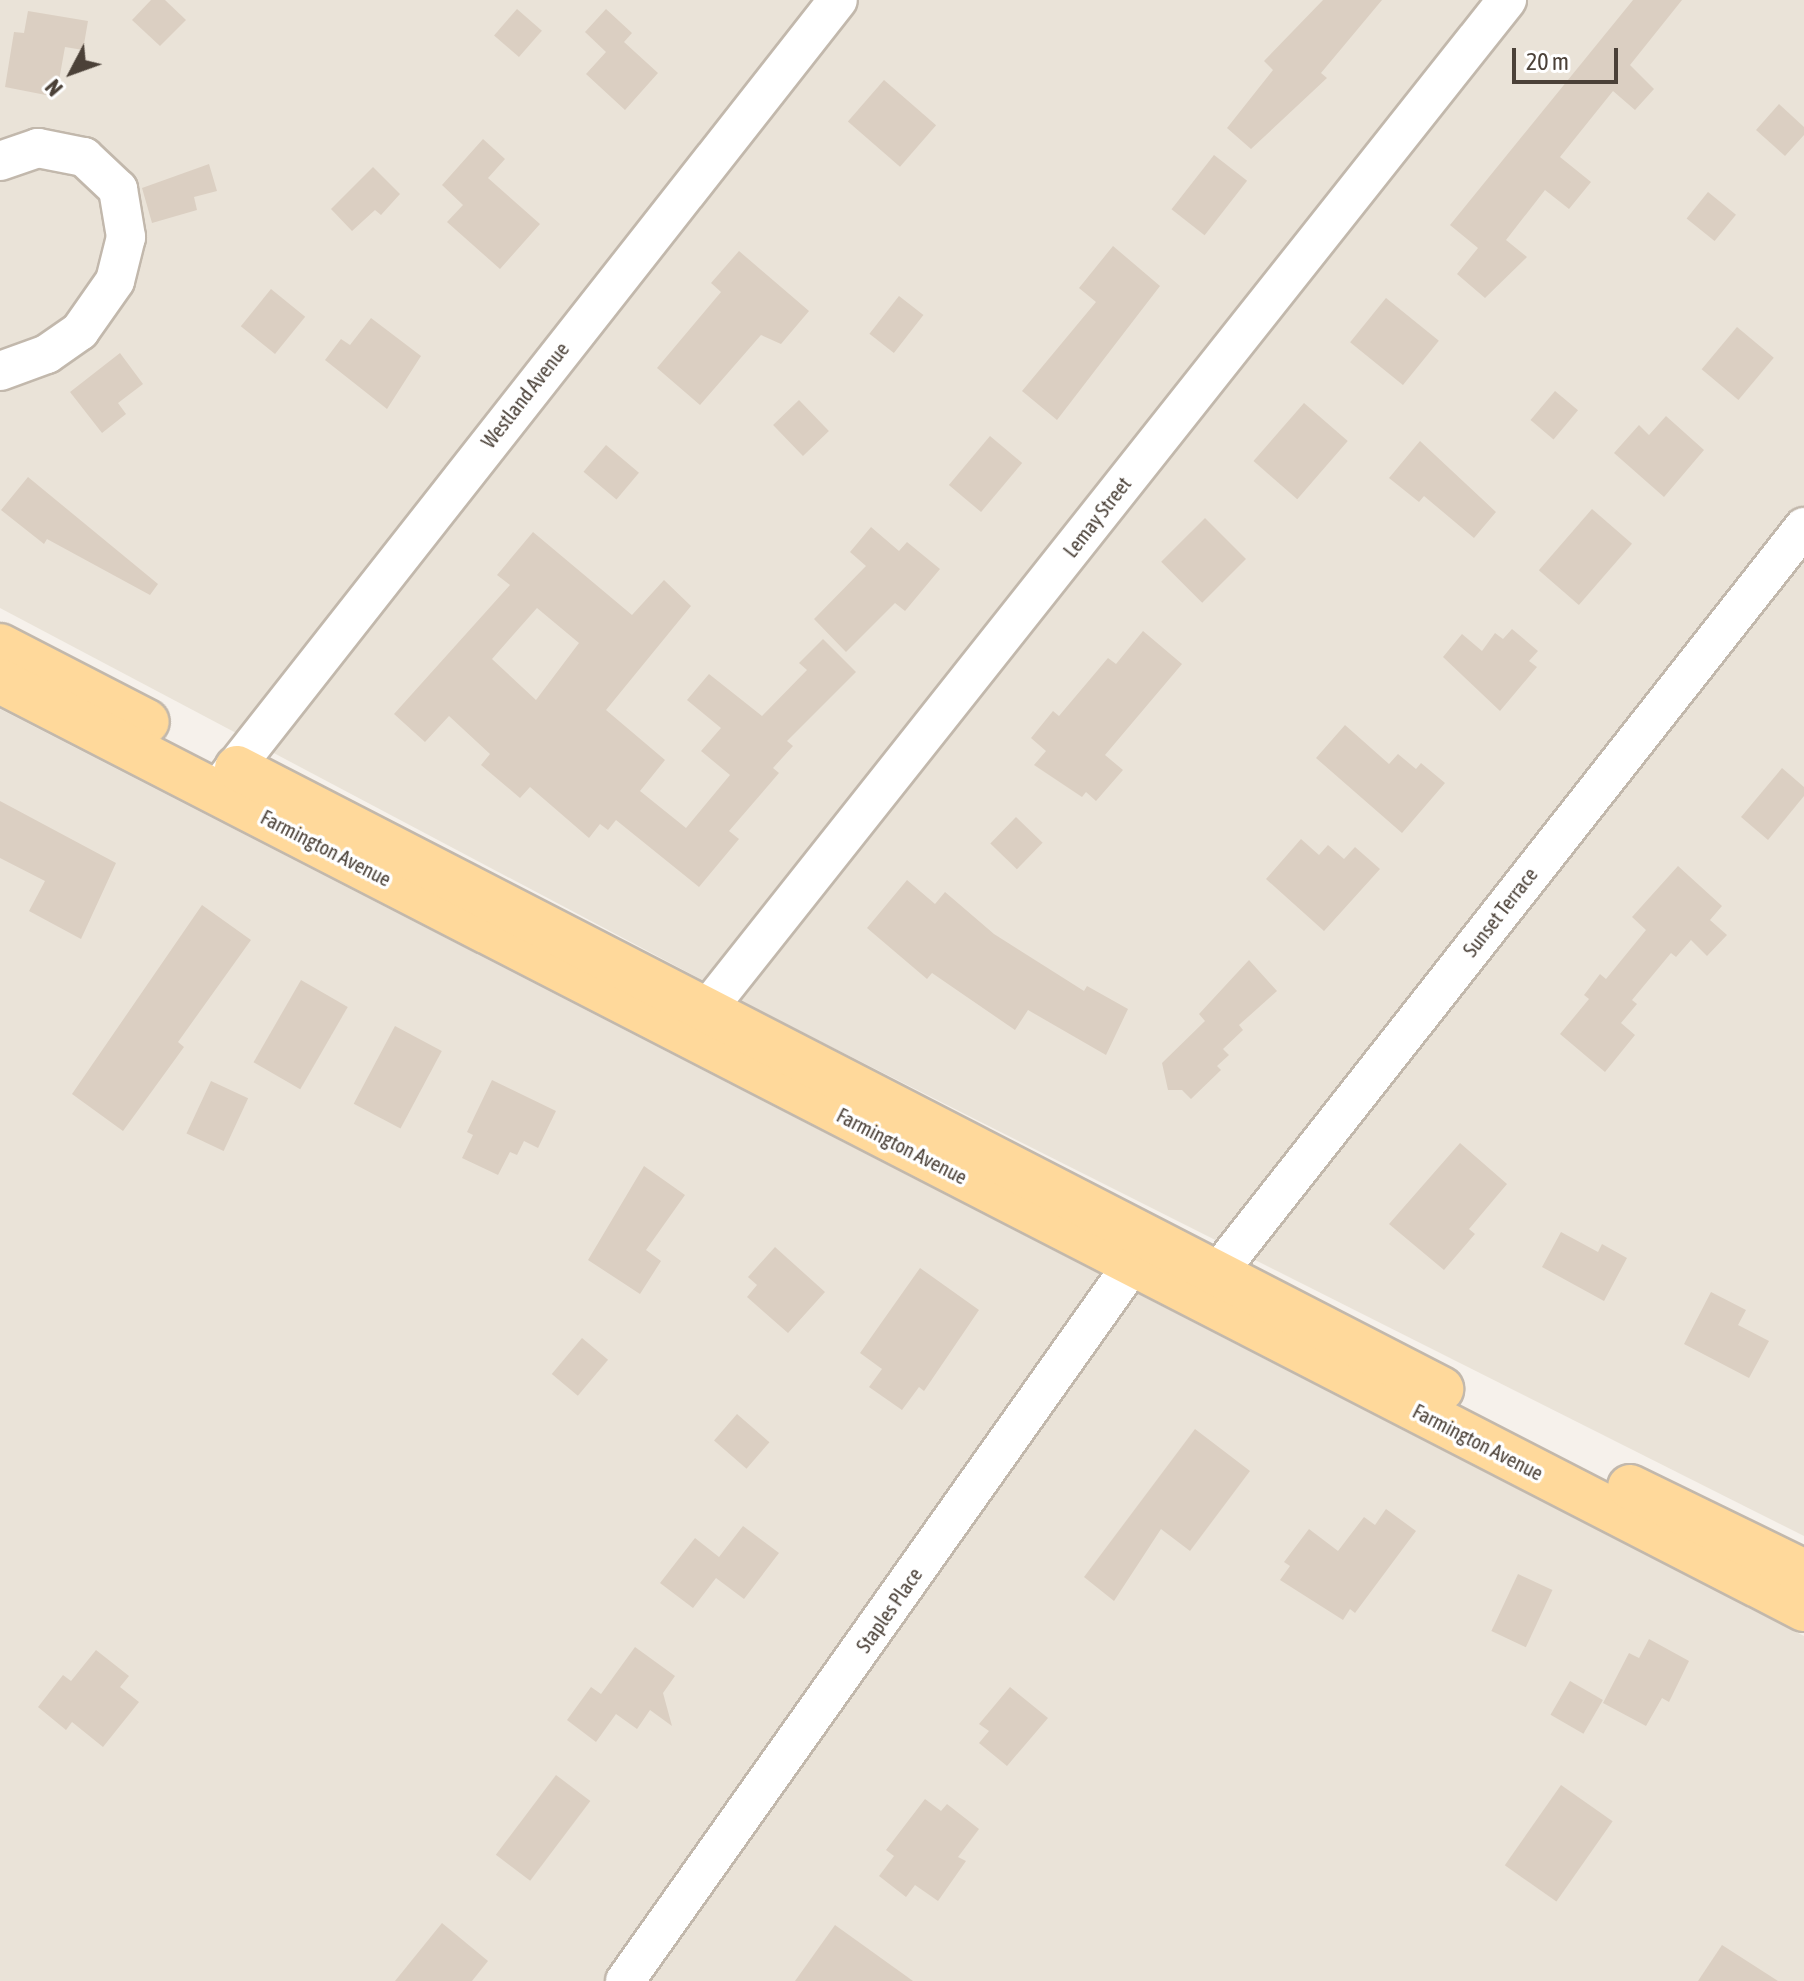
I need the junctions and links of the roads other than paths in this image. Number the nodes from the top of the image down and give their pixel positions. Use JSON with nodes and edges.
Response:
{"nodes":[{"id":1,"x":838,"y":0,"type":"edge"},
{"id":2,"x":1507,"y":0,"type":"edge"},
{"id":3,"x":0,"y":161,"type":"edge"},
{"id":4,"x":0,"y":371,"type":"edge"},
{"id":5,"x":1804,"y":527,"type":"edge"},
{"id":6,"x":0,"y":646,"type":"edge"},
{"id":7,"x":0,"y":681,"type":"edge"},
{"id":8,"x":225,"y":779,"type":"junction"},
{"id":9,"x":697,"y":1021,"type":"junction"},
{"id":10,"x":1142,"y":1252,"type":"junction"},
{"id":11,"x":1207,"y":1285,"type":"junction"},
{"id":12,"x":1804,"y":1572,"type":"edge"},
{"id":13,"x":1804,"y":1609,"type":"edge"},
{"id":14,"x":625,"y":1981,"type":"edge"}],
"edges":[{"from":1,"to":8,"type":"street","name":"Westland Avenue"},
{"from":2,"to":9,"type":"street","name":"Lemay Street"},
{"from":3,"to":4,"type":"street"},
{"from":5,"to":11,"type":"street","name":"Sunset Terrace"},
{"from":6,"to":8,"type":"main road","name":"Farmington Avenue"},
{"from":7,"to":8,"type":"main road","name":"Farmington Avenue"},
{"from":8,"to":9,"type":"main road","name":"Farmington Avenue"},
{"from":9,"to":10,"type":"main road","name":"Farmington Avenue"},
{"from":10,"to":11,"type":"main road","name":"Farmington Avenue"},
{"from":10,"to":14,"type":"street","name":"Staples Place"},
{"from":11,"to":12,"type":"main road","name":"Farmington Avenue"},
{"from":11,"to":13,"type":"main road","name":"Farmington Avenue"}]}
